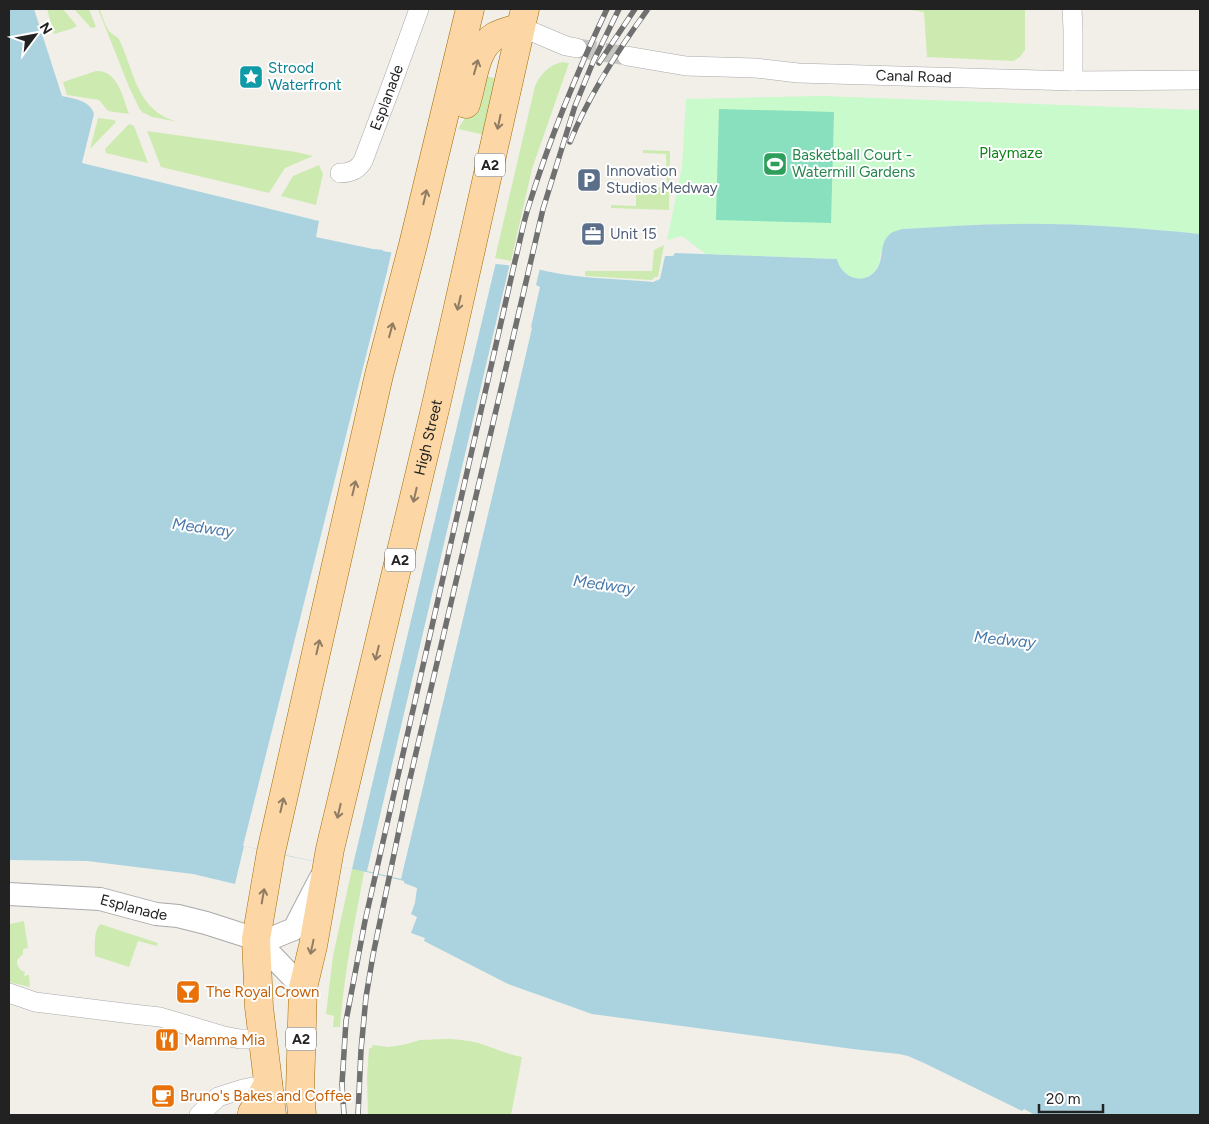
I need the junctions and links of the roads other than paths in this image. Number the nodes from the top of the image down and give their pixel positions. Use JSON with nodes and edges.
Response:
{"nodes":[{"id":1,"x":419,"y":9,"type":"edge"},
{"id":2,"x":470,"y":9,"type":"edge"},
{"id":3,"x":1072,"y":9,"type":"edge"},
{"id":4,"x":520,"y":15,"type":"edge"},
{"id":5,"x":577,"y":48,"type":"tunnel mouth"},
{"id":6,"x":627,"y":56,"type":"tunnel mouth"},
{"id":7,"x":1200,"y":80,"type":"edge"},
{"id":8,"x":1073,"y":81,"type":"junction"},
{"id":9,"x":438,"y":140,"type":"junction"},
{"id":10,"x":340,"y":173,"type":"dead end"},
{"id":11,"x":327,"y":864,"type":"junction"},
{"id":12,"x":9,"y":894,"type":"edge"},
{"id":13,"x":256,"y":939,"type":"junction"},
{"id":14,"x":302,"y":988,"type":"junction"},
{"id":15,"x":9,"y":993,"type":"edge"},
{"id":16,"x":262,"y":1039,"type":"junction"},
{"id":17,"x":268,"y":1084,"type":"junction"},
{"id":18,"x":301,"y":1112,"type":"edge"},
{"id":19,"x":199,"y":1115,"type":"edge"},
{"id":20,"x":252,"y":1115,"type":"edge"},
{"id":21,"x":272,"y":1115,"type":"edge"}],
"edges":[{"from":1,"to":10,"type":"street","name":"Esplanade"},
{"from":2,"to":9,"type":"main road","number":"A2"},
{"from":3,"to":8,"type":"street"},
{"from":4,"to":5,"type":"street"},
{"from":9,"to":4,"type":"main road","number":"A2","one_way":true},
{"from":4,"to":11,"type":"main road","name":"High Street","number":"A2","one_way":true},
{"from":6,"to":8,"type":"street","name":"Canal Road"},
{"from":7,"to":8,"type":"street","name":"Canal Road"},
{"from":13,"to":9,"type":"main road","number":"A2","one_way":true},
{"from":11,"to":13,"type":"street","name":"Esplanade"},
{"from":11,"to":14,"type":"main road","number":"A2","one_way":true},
{"from":12,"to":13,"type":"street","name":"Esplanade"},
{"from":13,"to":14,"type":"street","name":"Esplanade"},
{"from":13,"to":16,"type":"main road","number":"A2"},
{"from":14,"to":18,"type":"main road","number":"A2"},
{"from":15,"to":16,"type":"street"},
{"from":16,"to":17,"type":"main road","number":"A2"},
{"from":17,"to":19,"type":"street"},
{"from":17,"to":20,"type":"main road"},
{"from":17,"to":21,"type":"main road","number":"A2"}]}
